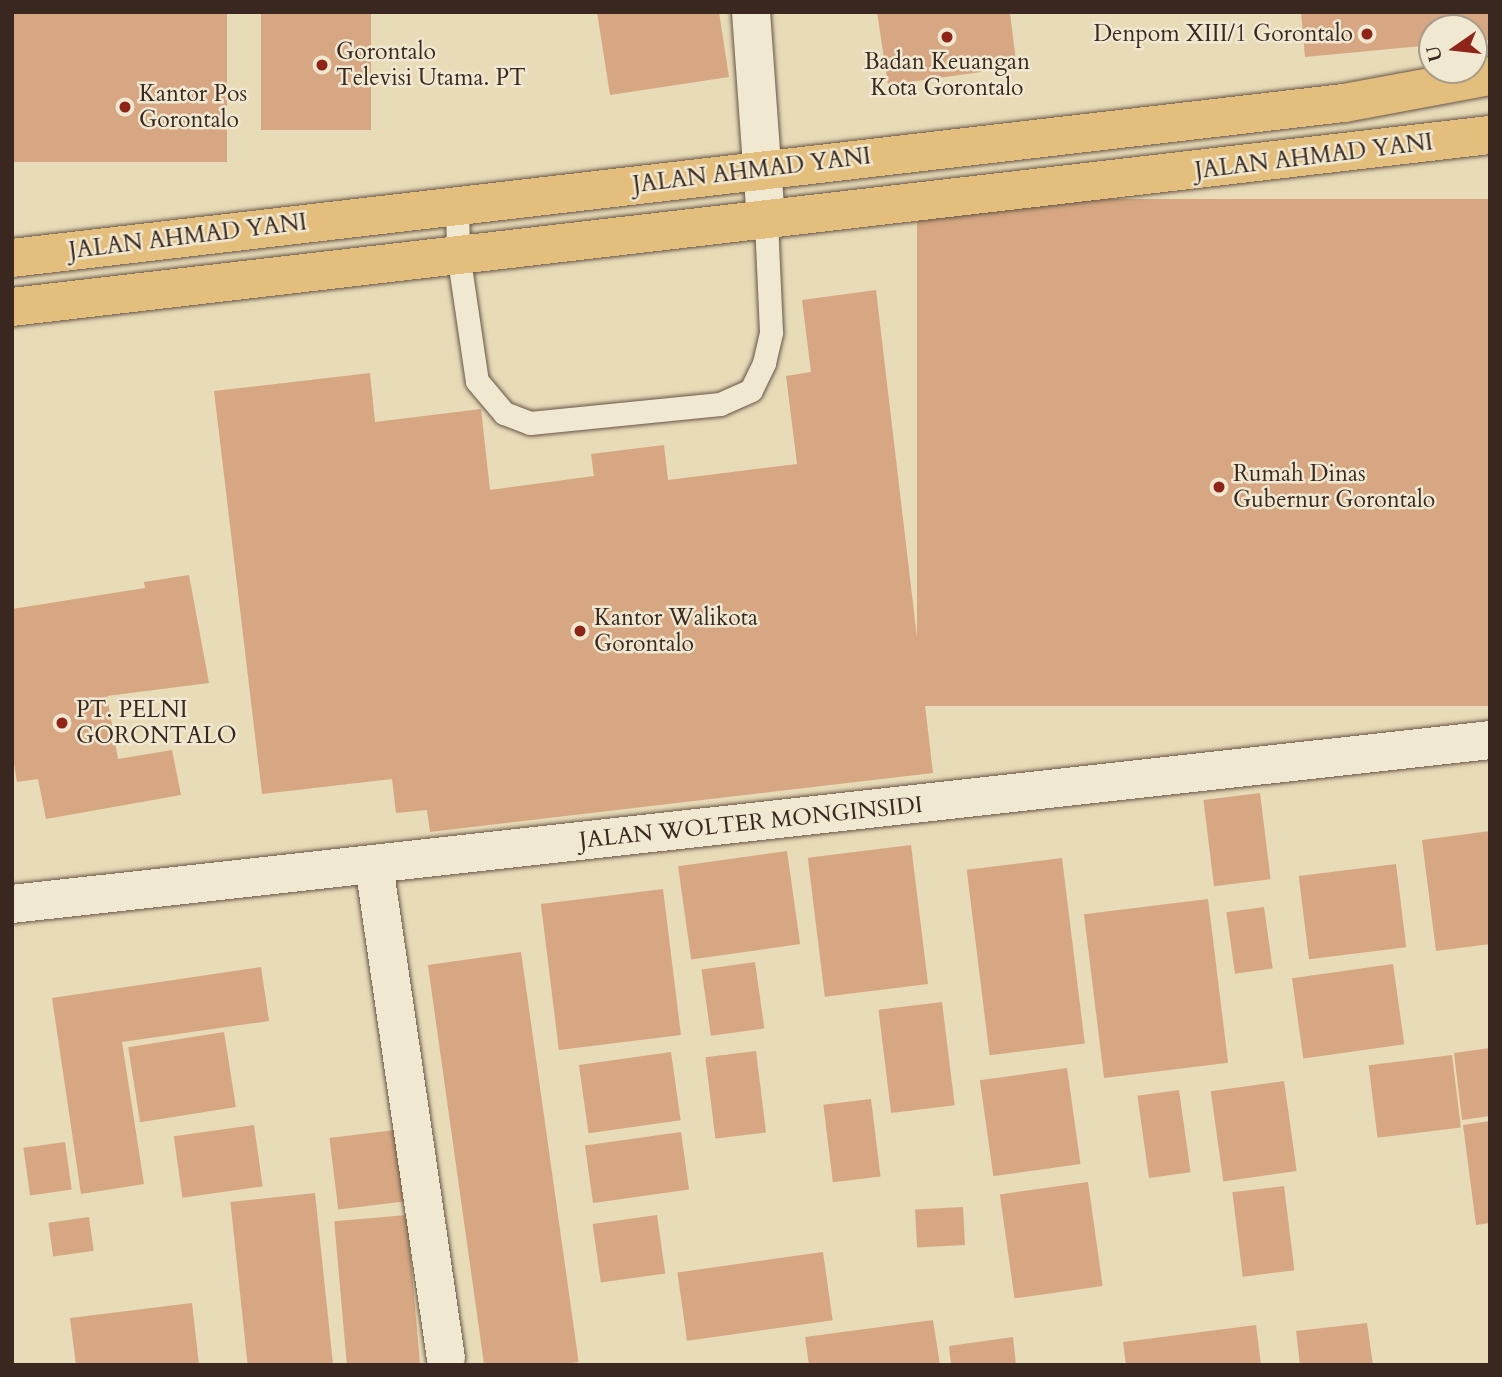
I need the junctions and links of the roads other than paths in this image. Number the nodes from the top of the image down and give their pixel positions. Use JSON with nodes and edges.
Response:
{"nodes":[{"id":1,"x":751,"y":12,"type":"edge"},
{"id":2,"x":1490,"y":76,"type":"edge"},
{"id":3,"x":1490,"y":135,"type":"edge"},
{"id":4,"x":762,"y":170,"type":"junction"},
{"id":5,"x":457,"y":205,"type":"junction"},
{"id":6,"x":766,"y":223,"type":"junction"},
{"id":7,"x":458,"y":253,"type":"junction"},
{"id":8,"x":12,"y":258,"type":"edge"},
{"id":9,"x":12,"y":307,"type":"edge"},
{"id":10,"x":1490,"y":740,"type":"edge"},
{"id":11,"x":374,"y":865,"type":"junction"},
{"id":12,"x":12,"y":904,"type":"edge"},
{"id":13,"x":446,"y":1358,"type":"dead end"}],
"edges":[{"from":1,"to":4,"type":"street"},
{"from":2,"to":4,"type":"highway","name":"JALAN AHMAD YANI"},
{"from":3,"to":6,"type":"highway","name":"JALAN AHMAD YANI"},
{"from":4,"to":5,"type":"highway","name":"JALAN AHMAD YANI"},
{"from":4,"to":6,"type":"street"},
{"from":5,"to":7,"type":"lane"},
{"from":5,"to":8,"type":"highway","name":"JALAN AHMAD YANI"},
{"from":6,"to":7,"type":"highway","name":"JALAN AHMAD YANI"},
{"from":6,"to":7,"type":"lane"},
{"from":7,"to":9,"type":"highway","name":"JALAN AHMAD YANI"},
{"from":10,"to":11,"type":"street","name":"JALAN WOLTER MONGINSIDI"},
{"from":11,"to":12,"type":"street","name":"JALAN WOLTER MONGINSIDI"},
{"from":11,"to":13,"type":"street"}]}
